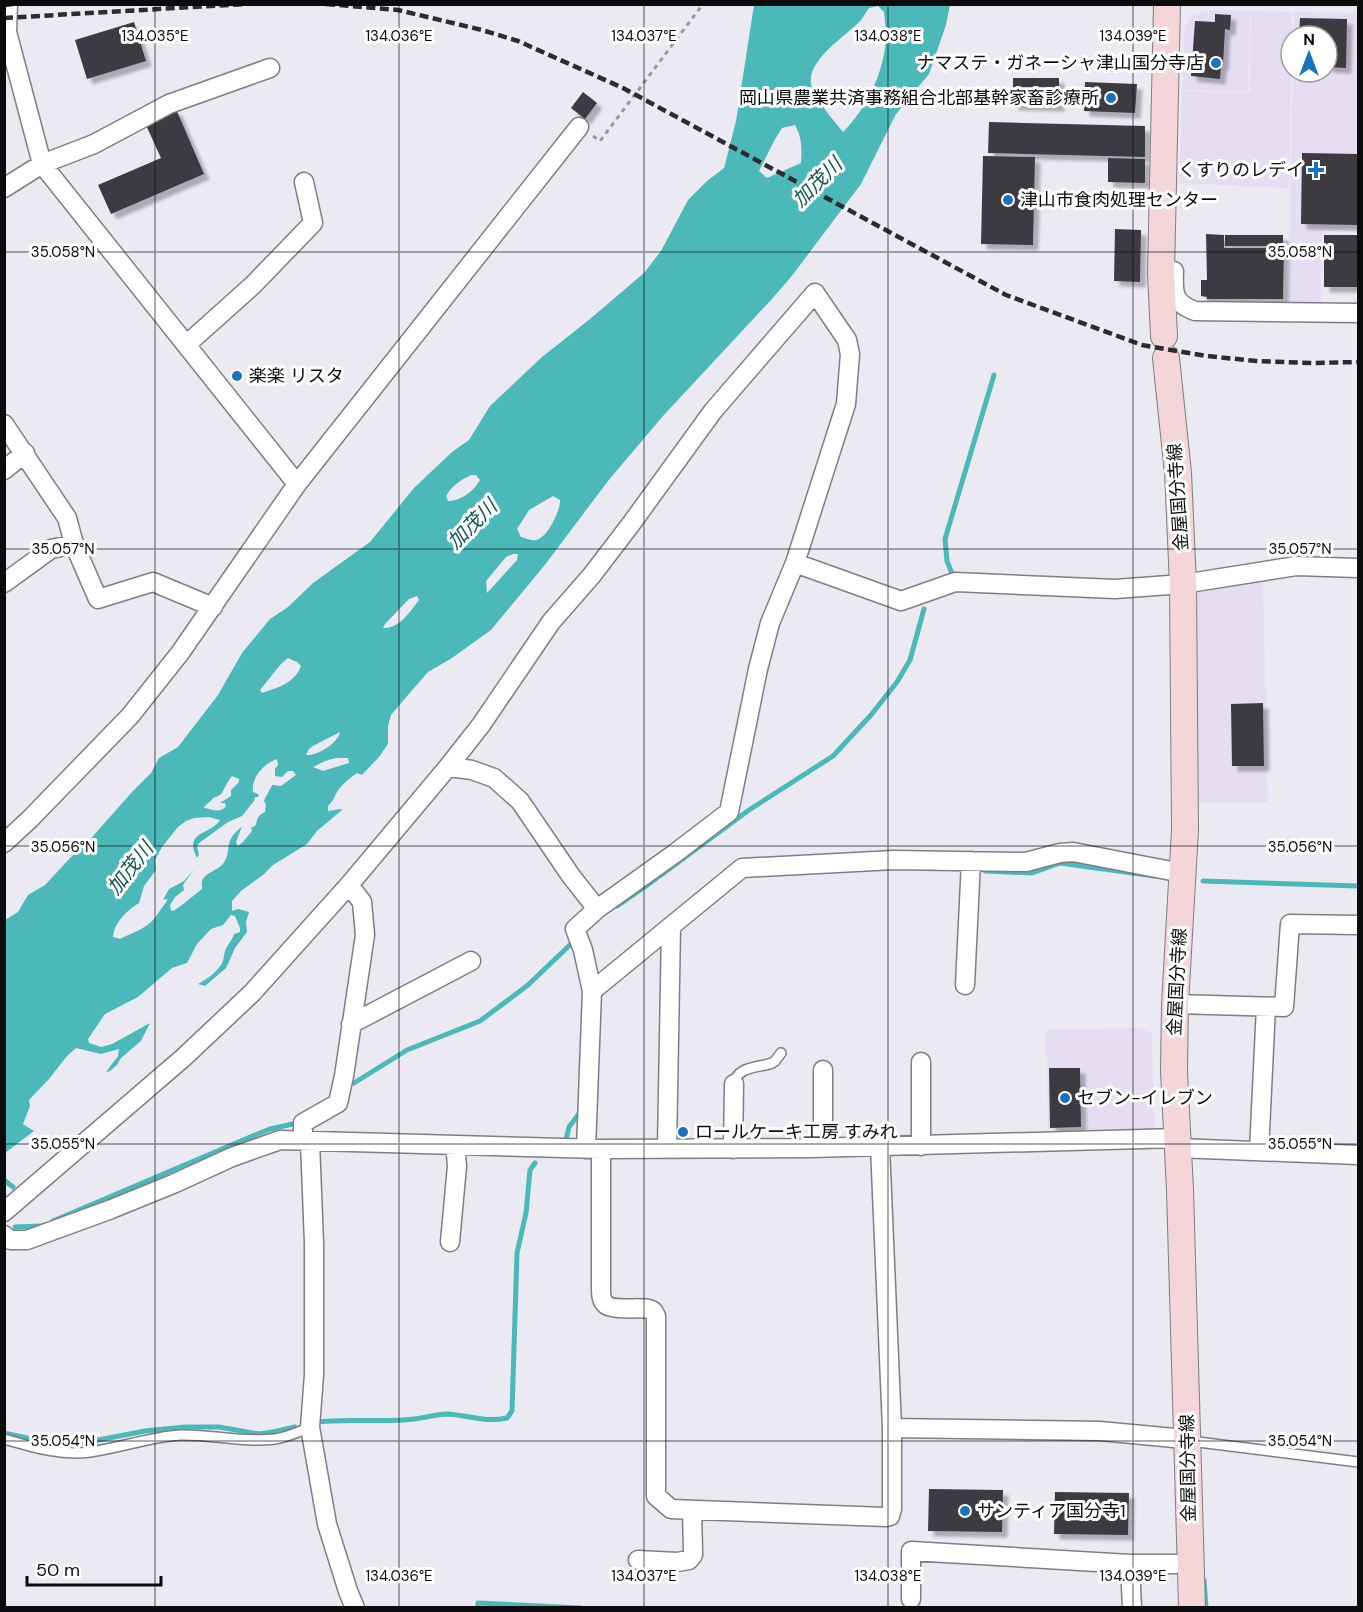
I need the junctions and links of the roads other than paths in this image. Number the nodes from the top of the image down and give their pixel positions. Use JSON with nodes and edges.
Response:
{"nodes":[{"id":1,"x":8,"y":4,"type":"edge"},
{"id":2,"x":1167,"y":4,"type":"edge"},
{"id":3,"x":6,"y":32,"type":"edge"},
{"id":4,"x":270,"y":68,"type":"dead end"},
{"id":5,"x":579,"y":127,"type":"road end"},
{"id":6,"x":1164,"y":145,"type":"junction"},
{"id":7,"x":42,"y":164,"type":"junction"},
{"id":8,"x":304,"y":182,"type":"dead end"},
{"id":9,"x":4,"y":188,"type":"edge"},
{"id":10,"x":1359,"y":313,"type":"edge"},
{"id":11,"x":186,"y":345,"type":"junction"},
{"id":12,"x":4,"y":424,"type":"edge"},
{"id":13,"x":25,"y":453,"type":"junction"},
{"id":14,"x":4,"y":470,"type":"edge"},
{"id":15,"x":297,"y":484,"type":"junction"},
{"id":16,"x":74,"y":544,"type":"junction"},
{"id":17,"x":795,"y":562,"type":"junction"},
{"id":18,"x":1359,"y":568,"type":"edge"},
{"id":19,"x":4,"y":583,"type":"edge"},
{"id":20,"x":1183,"y":584,"type":"junction"},
{"id":21,"x":213,"y":607,"type":"junction"},
{"id":22,"x":448,"y":767,"type":"junction"},
{"id":23,"x":4,"y":843,"type":"edge"},
{"id":24,"x":971,"y":861,"type":"junction"},
{"id":25,"x":1182,"y":873,"type":"junction"},
{"id":26,"x":349,"y":885,"type":"junction"},
{"id":27,"x":597,"y":909,"type":"junction"},
{"id":28,"x":1359,"y":925,"type":"edge"},
{"id":29,"x":671,"y":926,"type":"junction"},
{"id":30,"x":471,"y":961,"type":"dead end"},
{"id":31,"x":965,"y":985,"type":"dead end"},
{"id":32,"x":592,"y":991,"type":"junction"},
{"id":33,"x":1175,"y":1004,"type":"junction"},
{"id":34,"x":1266,"y":1007,"type":"junction"},
{"id":35,"x":351,"y":1024,"type":"junction"},
{"id":36,"x":781,"y":1053,"type":"dead end"},
{"id":37,"x":921,"y":1062,"type":"dead end"},
{"id":38,"x":823,"y":1070,"type":"dead end"},
{"id":39,"x":734,"y":1084,"type":"joint"},
{"id":40,"x":307,"y":1142,"type":"junction"},
{"id":41,"x":1178,"y":1143,"type":"junction"},
{"id":42,"x":455,"y":1145,"type":"junction"},
{"id":43,"x":880,"y":1146,"type":"junction"},
{"id":44,"x":921,"y":1146,"type":"junction"},
{"id":45,"x":823,"y":1148,"type":"junction"},
{"id":46,"x":594,"y":1149,"type":"junction"},
{"id":47,"x":667,"y":1149,"type":"junction"},
{"id":48,"x":733,"y":1149,"type":"junction"},
{"id":49,"x":1259,"y":1151,"type":"junction"},
{"id":50,"x":1359,"y":1155,"type":"edge"},
{"id":51,"x":4,"y":1212,"type":"edge"},
{"id":52,"x":4,"y":1235,"type":"edge"},
{"id":53,"x":450,"y":1242,"type":"dead end"},
{"id":54,"x":310,"y":1427,"type":"junction"},
{"id":55,"x":892,"y":1428,"type":"junction"},
{"id":56,"x":4,"y":1439,"type":"edge"},
{"id":57,"x":1188,"y":1441,"type":"junction"},
{"id":58,"x":1359,"y":1462,"type":"edge"},
{"id":59,"x":692,"y":1510,"type":"junction"},
{"id":60,"x":638,"y":1560,"type":"dead end"},
{"id":61,"x":1130,"y":1564,"type":"junction"},
{"id":62,"x":1190,"y":1564,"type":"junction"},
{"id":63,"x":911,"y":1599,"type":"dead end"},
{"id":64,"x":355,"y":1608,"type":"edge"},
{"id":65,"x":1132,"y":1608,"type":"edge"},
{"id":66,"x":1192,"y":1608,"type":"edge"}],
"edges":[{"from":1,"to":3,"type":"street"},
{"from":2,"to":6,"type":"main road","name":"金屋国分寺線"},
{"from":3,"to":7,"type":"street"},
{"from":4,"to":7,"type":"street"},
{"from":5,"to":15,"type":"street"},
{"from":6,"to":10,"type":"street"},
{"from":6,"to":20,"type":"main road","name":"金屋国分寺線"},
{"from":7,"to":9,"type":"street"},
{"from":7,"to":11,"type":"street"},
{"from":8,"to":11,"type":"street"},
{"from":11,"to":15,"type":"street"},
{"from":12,"to":13,"type":"street"},
{"from":13,"to":14,"type":"street"},
{"from":13,"to":16,"type":"street"},
{"from":15,"to":21,"type":"street"},
{"from":16,"to":19,"type":"street"},
{"from":16,"to":21,"type":"street"},
{"from":17,"to":20,"type":"street"},
{"from":17,"to":22,"type":"street"},
{"from":17,"to":27,"type":"street"},
{"from":18,"to":20,"type":"street"},
{"from":20,"to":25,"type":"main road","name":"金屋国分寺線"},
{"from":21,"to":23,"type":"street"},
{"from":22,"to":26,"type":"street"},
{"from":22,"to":27,"type":"street"},
{"from":24,"to":25,"type":"street"},
{"from":24,"to":29,"type":"street"},
{"from":24,"to":31,"type":"street"},
{"from":25,"to":33,"type":"main road","name":"金屋国分寺線"},
{"from":26,"to":35,"type":"street"},
{"from":26,"to":51,"type":"street"},
{"from":27,"to":32,"type":"street"},
{"from":28,"to":34,"type":"street"},
{"from":29,"to":32,"type":"street"},
{"from":29,"to":47,"type":"street"},
{"from":30,"to":35,"type":"street"},
{"from":32,"to":46,"type":"street"},
{"from":33,"to":34,"type":"street"},
{"from":33,"to":41,"type":"main road","name":"金屋国分寺線"},
{"from":34,"to":49,"type":"street"},
{"from":35,"to":40,"type":"street"},
{"from":36,"to":39,"type":"lane"},
{"from":37,"to":44,"type":"street"},
{"from":38,"to":45,"type":"street"},
{"from":39,"to":48,"type":"street"},
{"from":40,"to":42,"type":"street"},
{"from":40,"to":52,"type":"street"},
{"from":40,"to":54,"type":"street"},
{"from":41,"to":44,"type":"street"},
{"from":41,"to":49,"type":"street"},
{"from":41,"to":57,"type":"main road","name":"金屋国分寺線"},
{"from":42,"to":46,"type":"street"},
{"from":42,"to":53,"type":"street"},
{"from":43,"to":44,"type":"street"},
{"from":43,"to":45,"type":"street"},
{"from":43,"to":55,"type":"street"},
{"from":45,"to":48,"type":"street"},
{"from":46,"to":47,"type":"street"},
{"from":46,"to":59,"type":"street"},
{"from":47,"to":48,"type":"street"},
{"from":49,"to":50,"type":"street"},
{"from":54,"to":56,"type":"lane"},
{"from":54,"to":64,"type":"street"},
{"from":55,"to":57,"type":"street"},
{"from":55,"to":59,"type":"street"},
{"from":57,"to":58,"type":"lane"},
{"from":57,"to":62,"type":"main road","name":"金屋国分寺線"},
{"from":59,"to":60,"type":"street"},
{"from":61,"to":62,"type":"street"},
{"from":61,"to":63,"type":"street"},
{"from":61,"to":65,"type":"street"},
{"from":62,"to":66,"type":"main road","name":"金屋国分寺線"}]}
